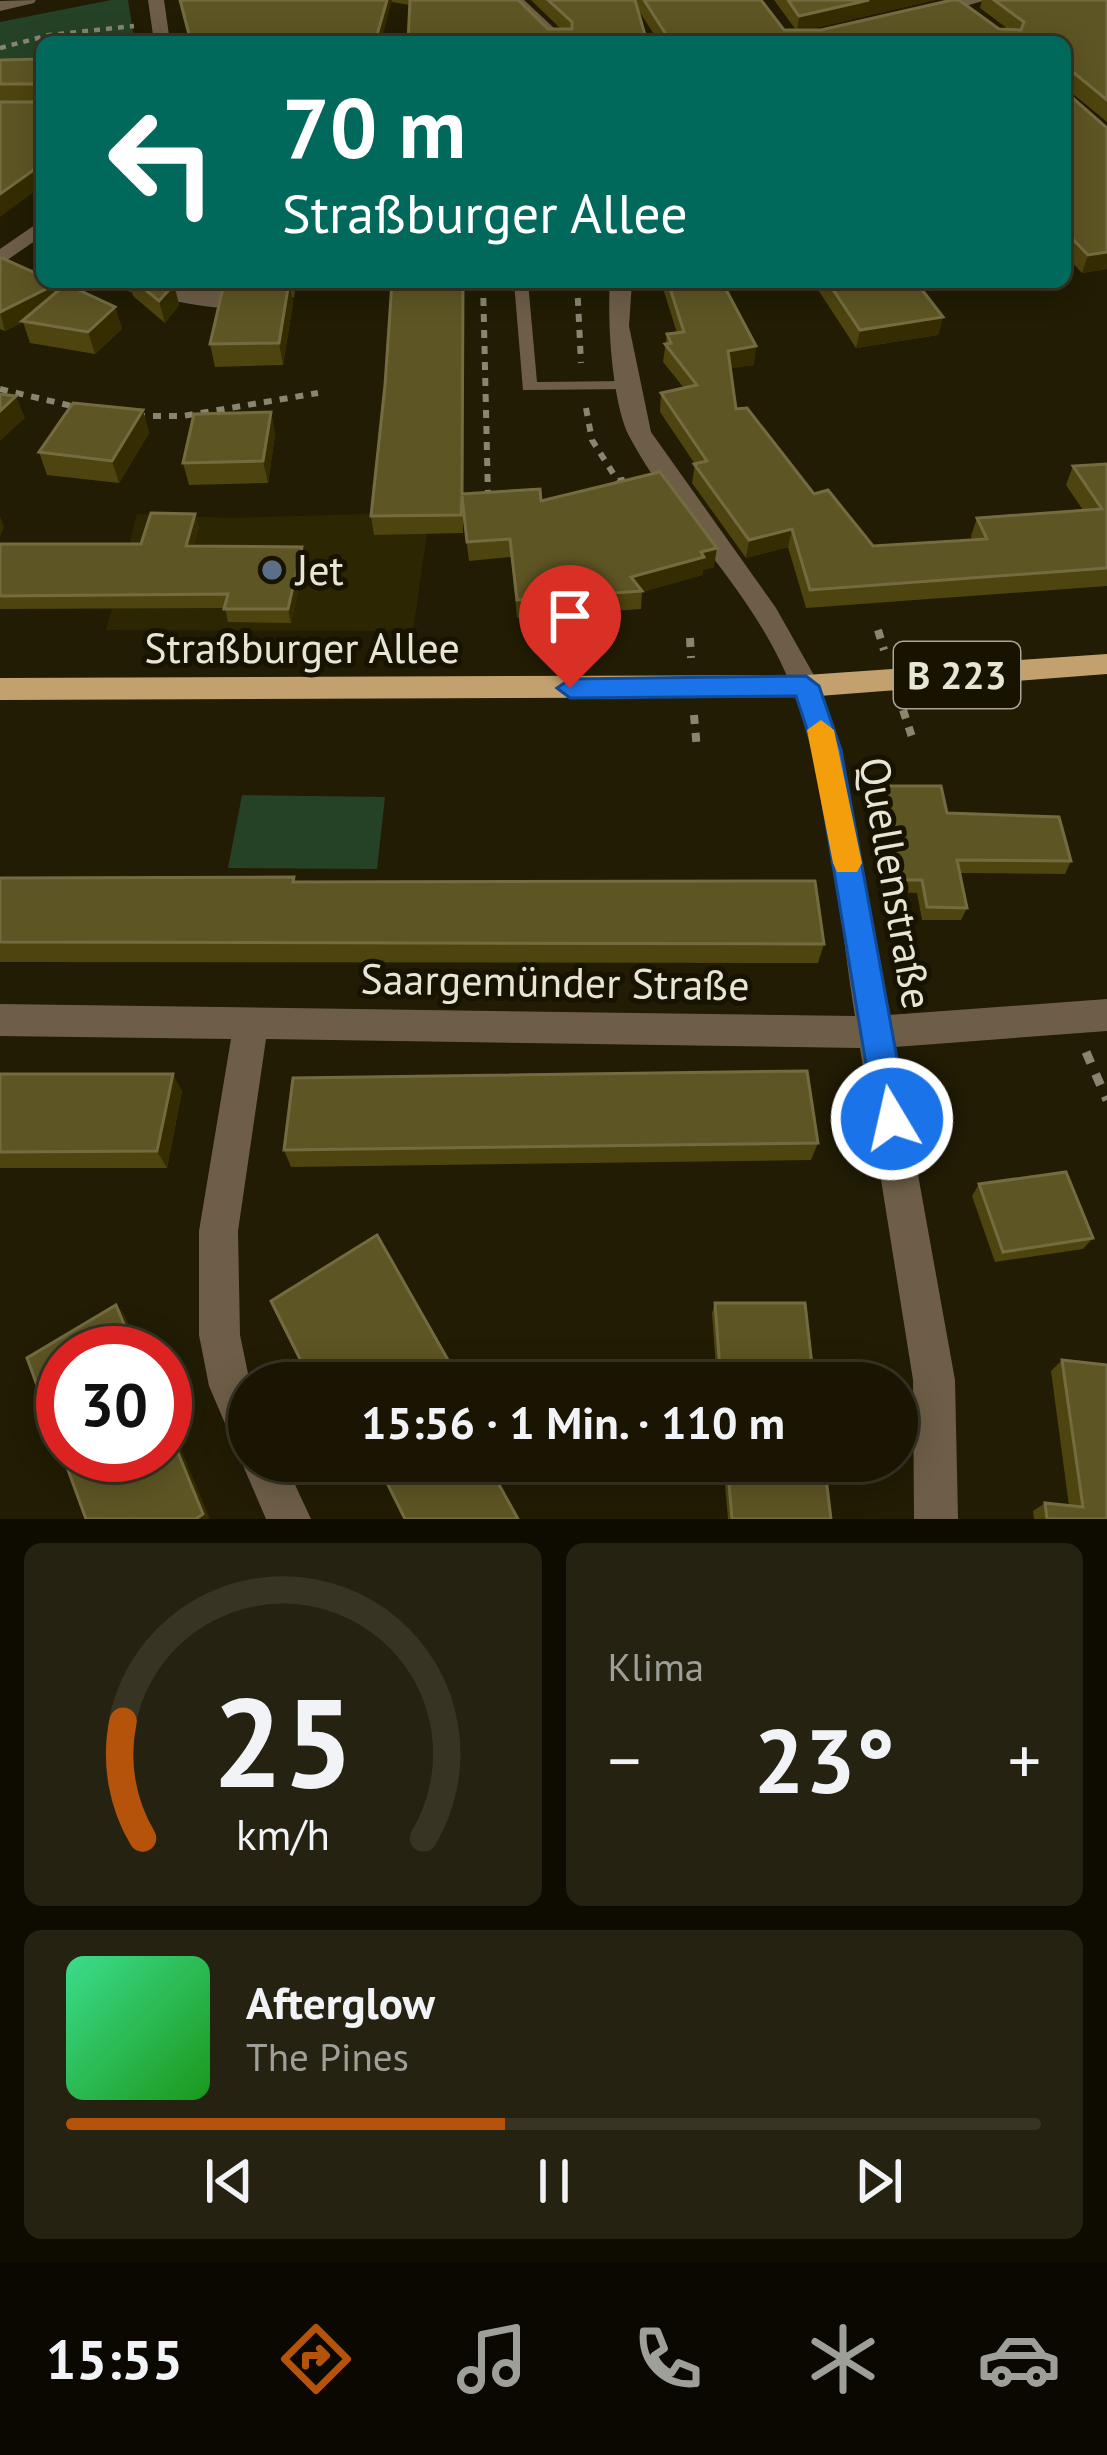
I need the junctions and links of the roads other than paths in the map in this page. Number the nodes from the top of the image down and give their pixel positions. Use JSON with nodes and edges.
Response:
{"nodes":[{"id":1,"x":28,"y":0,"type":"edge"},
{"id":2,"x":156,"y":0,"type":"edge"},
{"id":3,"x":515,"y":0,"type":"edge"},
{"id":4,"x":978,"y":0,"type":"edge"},
{"id":5,"x":958,"y":5,"type":"junction"},
{"id":6,"x":0,"y":6,"type":"edge"},
{"id":7,"x":901,"y":18,"type":"edge"},
{"id":8,"x":982,"y":21,"type":"edge"},
{"id":9,"x":161,"y":36,"type":"edge"},
{"id":10,"x":554,"y":36,"type":"edge"},
{"id":11,"x":36,"y":231,"type":"edge"},
{"id":12,"x":8,"y":254,"type":"edge"},
{"id":13,"x":144,"y":288,"type":"edge"},
{"id":14,"x":521,"y":288,"type":"edge"},
{"id":15,"x":621,"y":288,"type":"edge"},
{"id":16,"x":279,"y":300,"type":"edge"},
{"id":17,"x":627,"y":386,"type":"junction"},
{"id":18,"x":1107,"y":664,"type":"edge"},
{"id":19,"x":806,"y":686,"type":"junction"},
{"id":20,"x":0,"y":689,"type":"edge"},
{"id":21,"x":1107,"y":1015,"type":"edge"},
{"id":22,"x":0,"y":1020,"type":"edge"},
{"id":23,"x":252,"y":1022,"type":"junction"},
{"id":24,"x":878,"y":1032,"type":"junction"},
{"id":25,"x":228,"y":1383,"type":"edge"},
{"id":26,"x":271,"y":1482,"type":"edge"},
{"id":27,"x":289,"y":1519,"type":"edge"},
{"id":28,"x":936,"y":1519,"type":"edge"}],
"edges":[{"from":1,"to":6,"type":"street"},
{"from":2,"to":9,"type":"street"},
{"from":3,"to":10,"type":"street"},
{"from":4,"to":5,"type":"street"},
{"from":5,"to":7,"type":"street"},
{"from":5,"to":8,"type":"street"},
{"from":11,"to":12,"type":"street"},
{"from":13,"to":16,"type":"street"},
{"from":14,"to":17,"type":"lane"},
{"from":15,"to":17,"type":"street","name":"Quellenstraße"},
{"from":17,"to":19,"type":"street","name":"Quellenstraße"},
{"from":18,"to":19,"type":"main road","name":"Straßburger Allee","number":"B 223"},
{"from":19,"to":20,"type":"main road","name":"Straßburger Allee","number":"B 223"},
{"from":19,"to":24,"type":"street","name":"Quellenstraße"},
{"from":21,"to":24,"type":"street","name":"Saargemünder Straße"},
{"from":22,"to":23,"type":"street","name":"Saargemünder Straße"},
{"from":23,"to":24,"type":"street","name":"Saargemünder Straße"},
{"from":23,"to":25,"type":"street"},
{"from":24,"to":28,"type":"street","name":"Quellenstraße"},
{"from":26,"to":27,"type":"street"}]}
